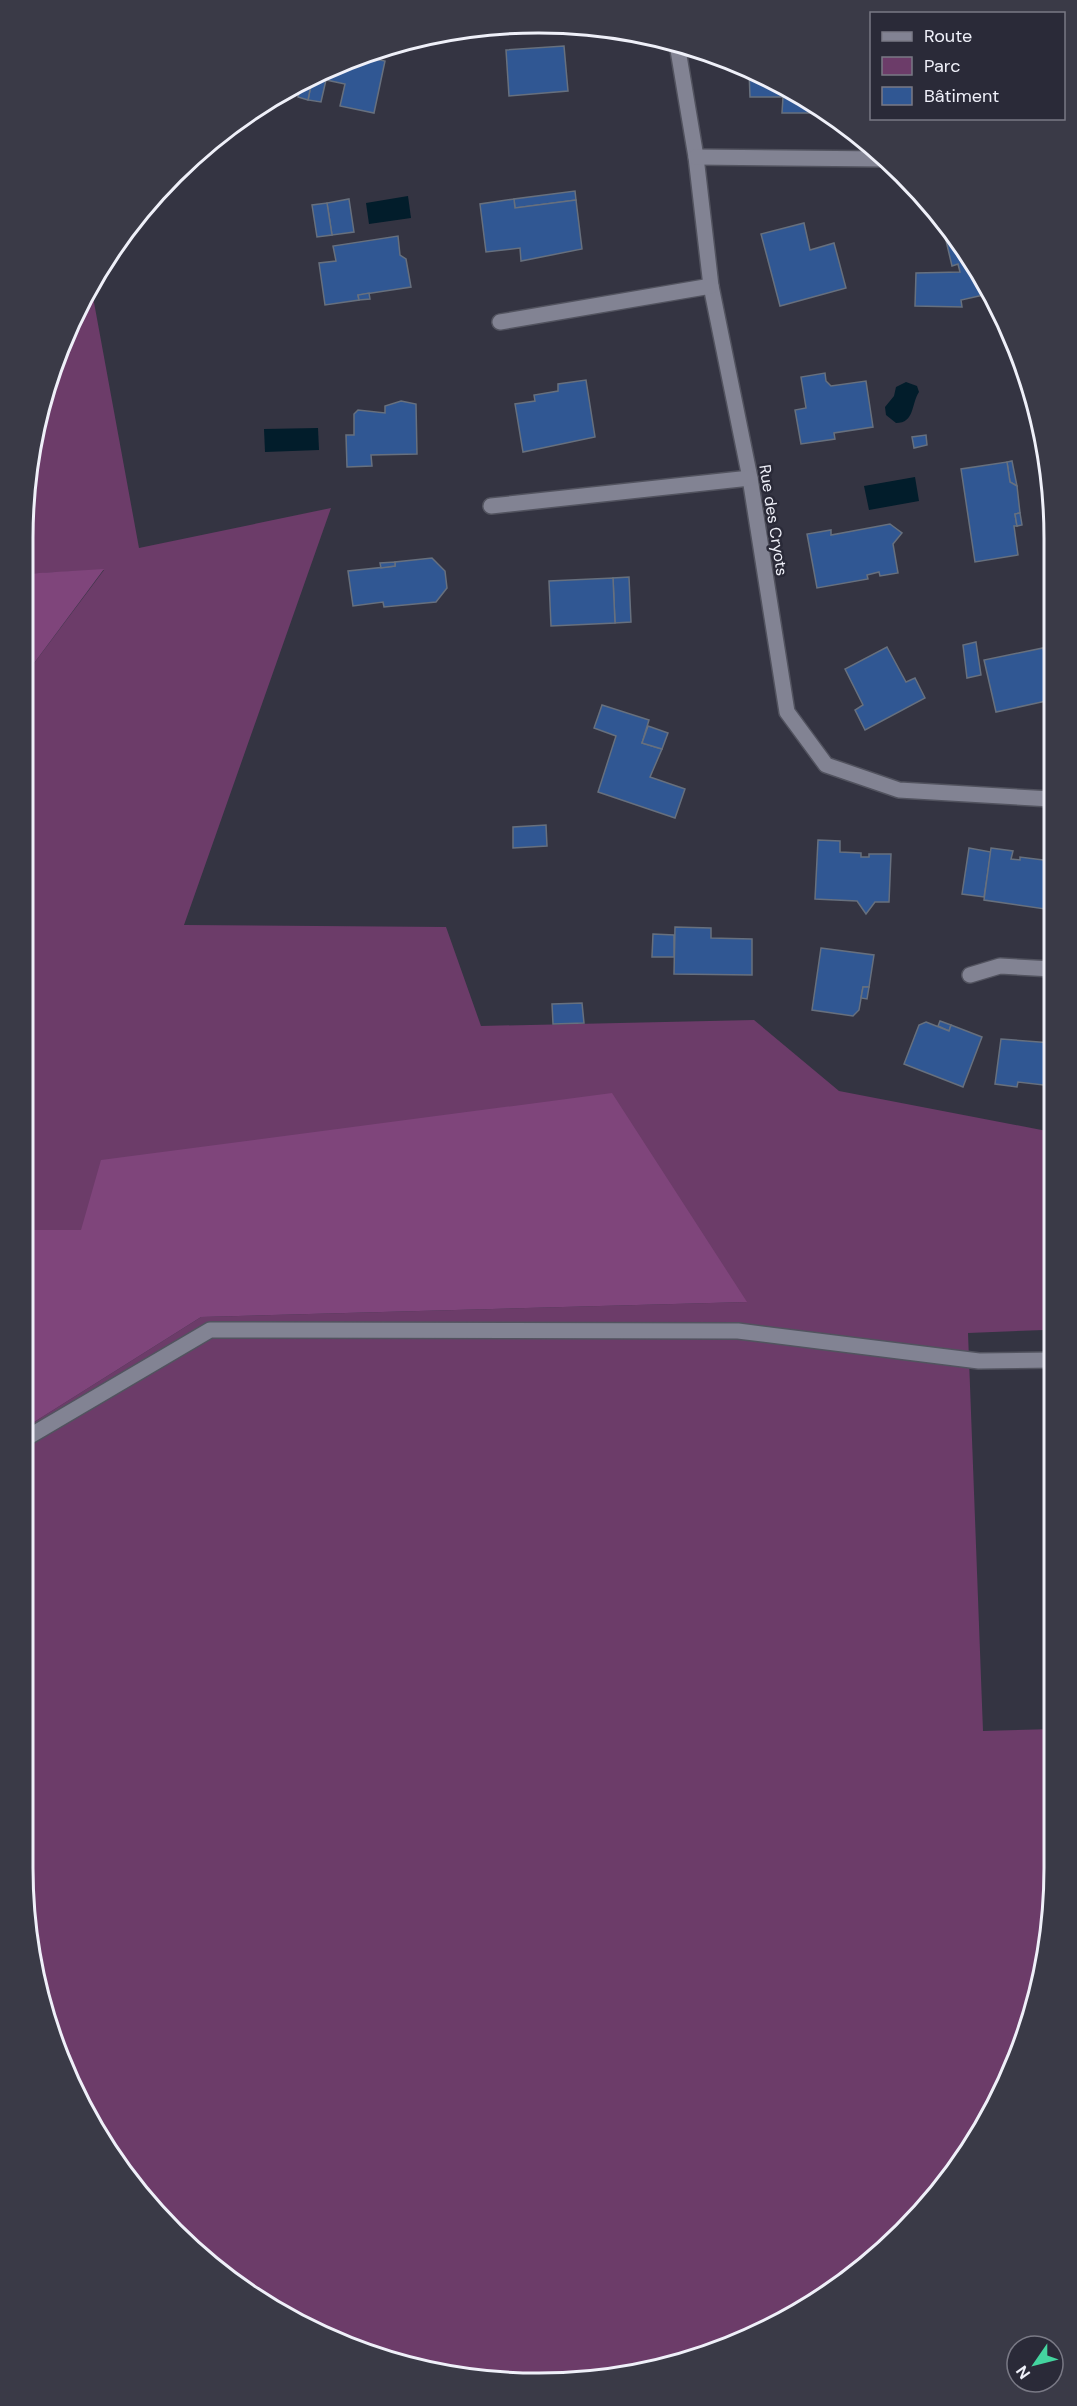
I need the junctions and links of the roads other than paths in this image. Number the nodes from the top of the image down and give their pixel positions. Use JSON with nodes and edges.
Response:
{"nodes":[{"id":1,"x":679,"y":53,"type":"edge"},
{"id":2,"x":696,"y":157,"type":"junction"},
{"id":3,"x":873,"y":159,"type":"edge"},
{"id":4,"x":711,"y":286,"type":"junction"},
{"id":5,"x":500,"y":322,"type":"dead end"},
{"id":6,"x":750,"y":478,"type":"junction"},
{"id":7,"x":491,"y":506,"type":"dead end"},
{"id":8,"x":1044,"y":799,"type":"edge"},
{"id":9,"x":1044,"y":969,"type":"edge"},
{"id":10,"x":970,"y":975,"type":"dead end"},
{"id":11,"x":1044,"y":1360,"type":"edge"},
{"id":12,"x":33,"y":1434,"type":"edge"}],
"edges":[{"from":1,"to":2,"type":"street","name":"Rue des Cryots"},
{"from":2,"to":3,"type":"street"},
{"from":2,"to":4,"type":"street","name":"Rue des Cryots"},
{"from":4,"to":5,"type":"street"},
{"from":4,"to":6,"type":"street","name":"Rue des Cryots"},
{"from":6,"to":7,"type":"street"},
{"from":6,"to":8,"type":"street","name":"Rue des Cryots"},
{"from":9,"to":10,"type":"street"},
{"from":11,"to":12,"type":"street"}]}
